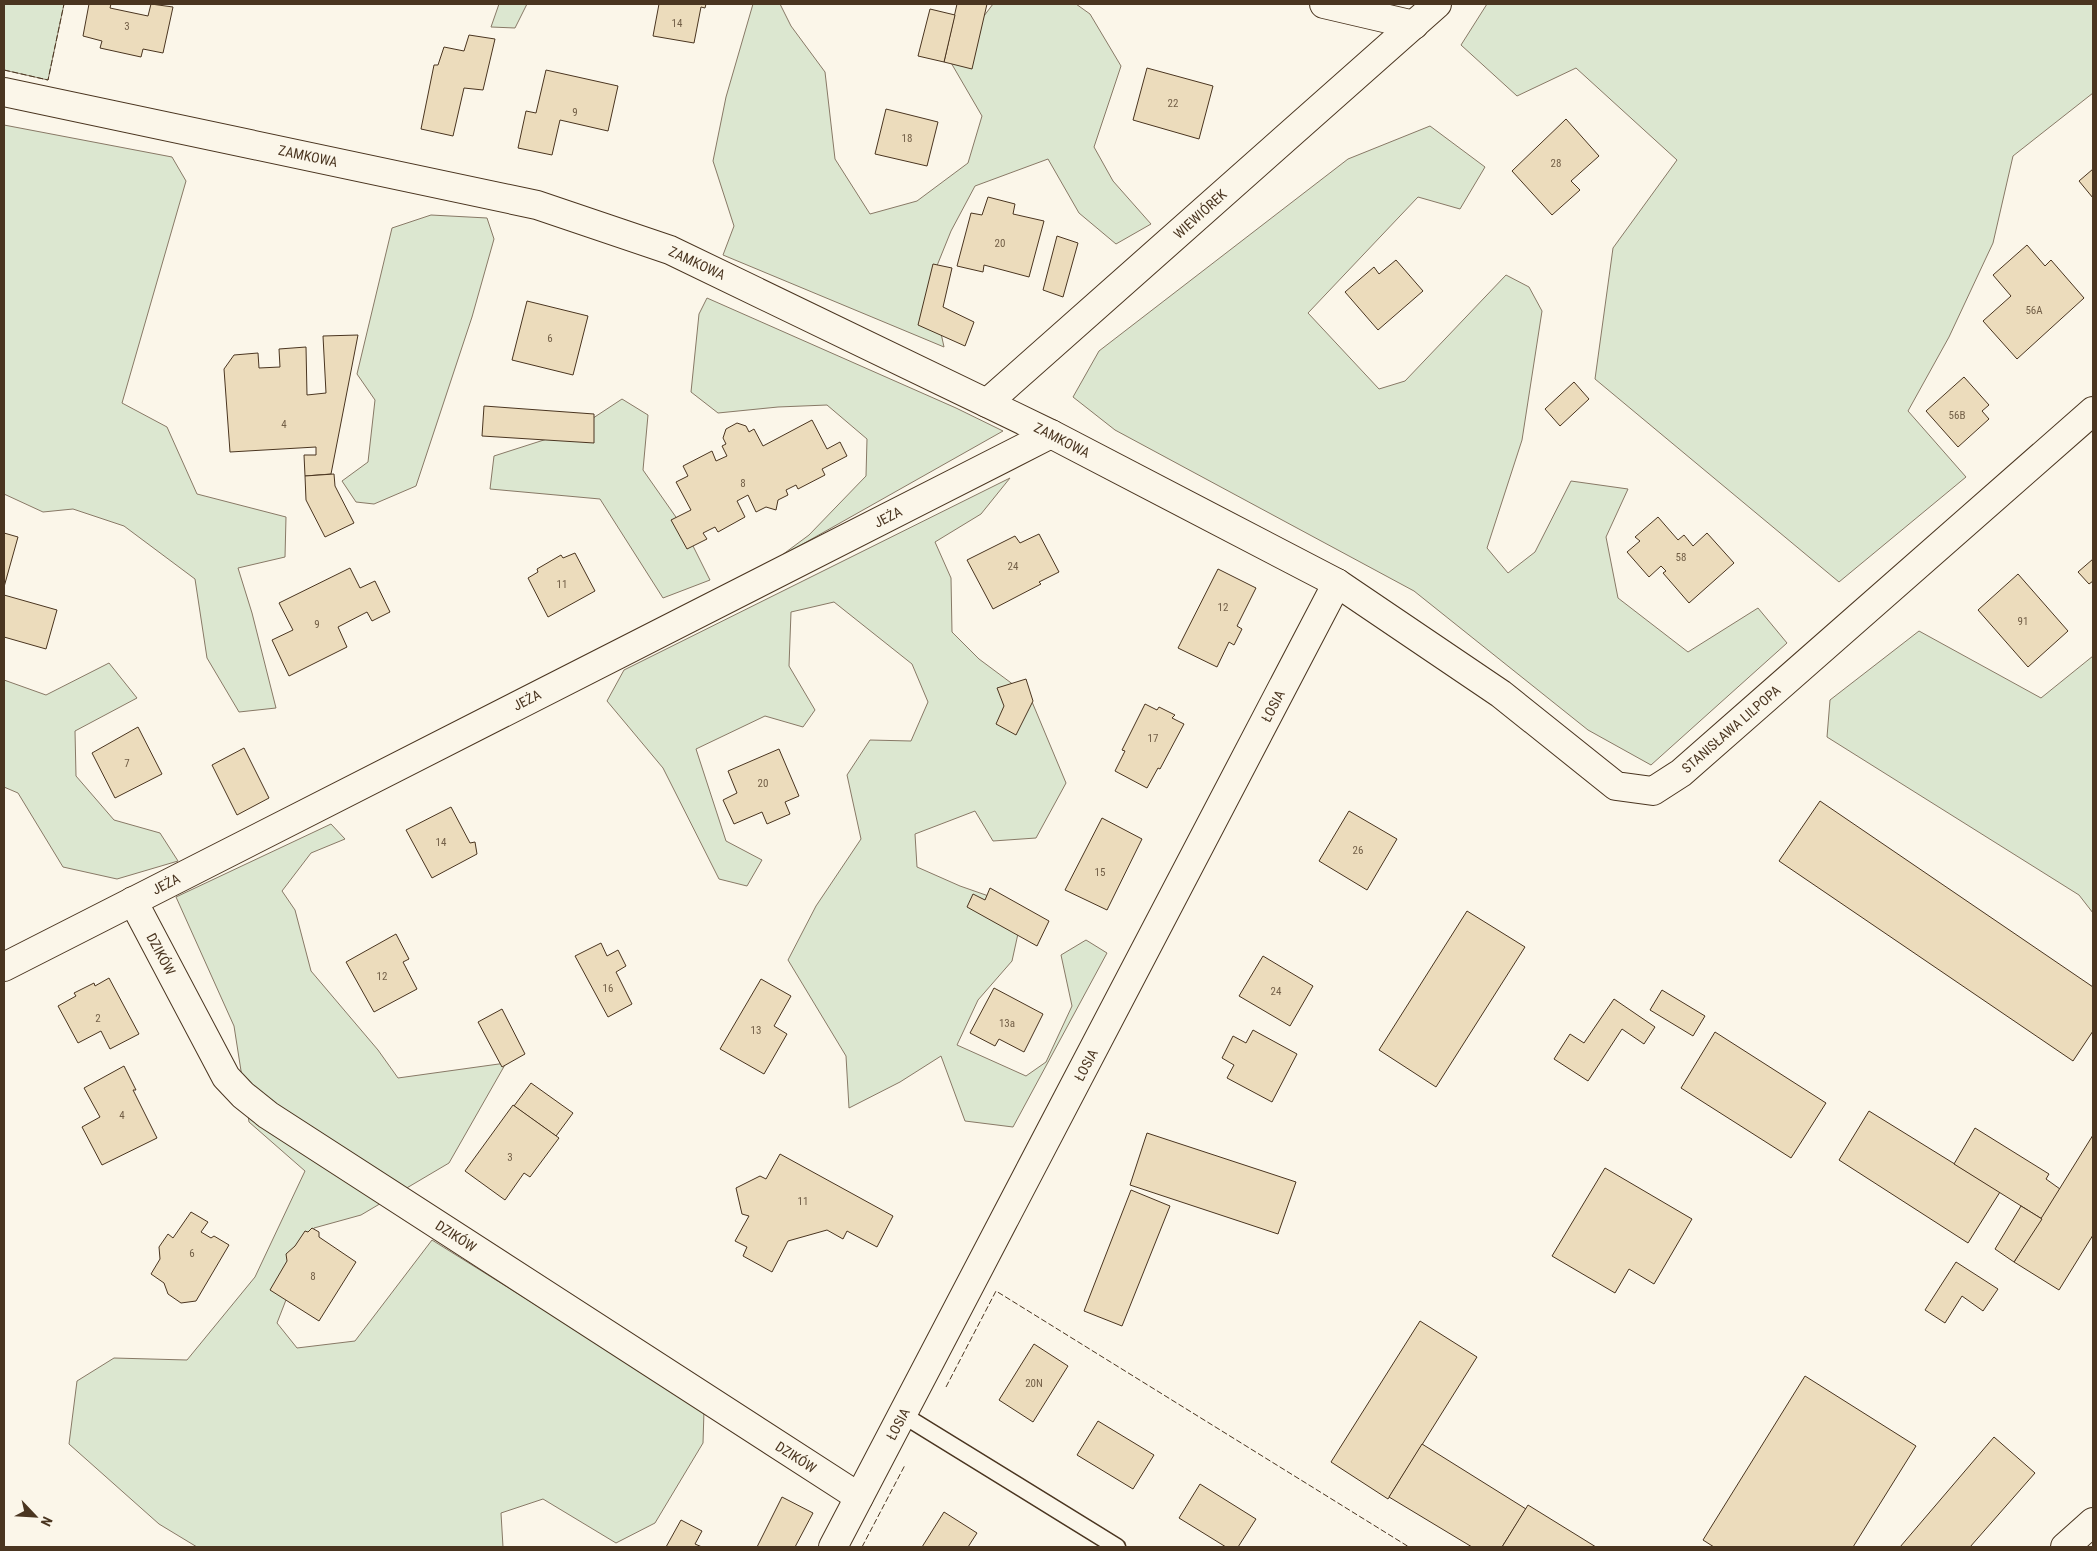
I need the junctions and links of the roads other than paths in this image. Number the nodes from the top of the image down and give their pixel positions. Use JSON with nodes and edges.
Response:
{"nodes":[{"id":1,"x":1324,"y":4,"type":"edge"},
{"id":2,"x":1437,"y":4,"type":"edge"},
{"id":3,"x":1414,"y":25,"type":"junction"},
{"id":4,"x":4,"y":92,"type":"edge"},
{"id":5,"x":988,"y":402,"type":"junction"},
{"id":6,"x":2093,"y":411,"type":"edge"},
{"id":7,"x":1051,"y":434,"type":"junction"},
{"id":8,"x":1338,"y":583,"type":"junction"},
{"id":9,"x":133,"y":901,"type":"junction"},
{"id":10,"x":4,"y":967,"type":"edge"},
{"id":11,"x":903,"y":1415,"type":"junction"},
{"id":12,"x":859,"y":1497,"type":"junction"},
{"id":13,"x":2093,"y":1522,"type":"edge"},
{"id":14,"x":834,"y":1547,"type":"edge"},
{"id":15,"x":1117,"y":1547,"type":"edge"},
{"id":16,"x":2065,"y":1547,"type":"edge"}],
"edges":[{"from":1,"to":3,"type":"street"},
{"from":2,"to":3,"type":"street","name":"WIEWIÓREK"},
{"from":3,"to":5,"type":"street","name":"WIEWIÓREK"},
{"from":4,"to":5,"type":"street","name":"ZAMKOWA"},
{"from":5,"to":7,"type":"street","name":"ZAMKOWA"},
{"from":6,"to":8,"type":"street","name":"STANISŁAWA LILPOPA"},
{"from":7,"to":8,"type":"street","name":"ZAMKOWA"},
{"from":7,"to":9,"type":"street","name":"JEŻA"},
{"from":8,"to":11,"type":"street","name":"ŁOSIA"},
{"from":9,"to":10,"type":"street","name":"JEŻA"},
{"from":9,"to":12,"type":"street","name":"DZIKÓW"},
{"from":11,"to":12,"type":"street","name":"ŁOSIA"},
{"from":11,"to":15,"type":"lane"},
{"from":12,"to":14,"type":"street","name":"ŁOSIA"},
{"from":13,"to":16,"type":"street"}]}
